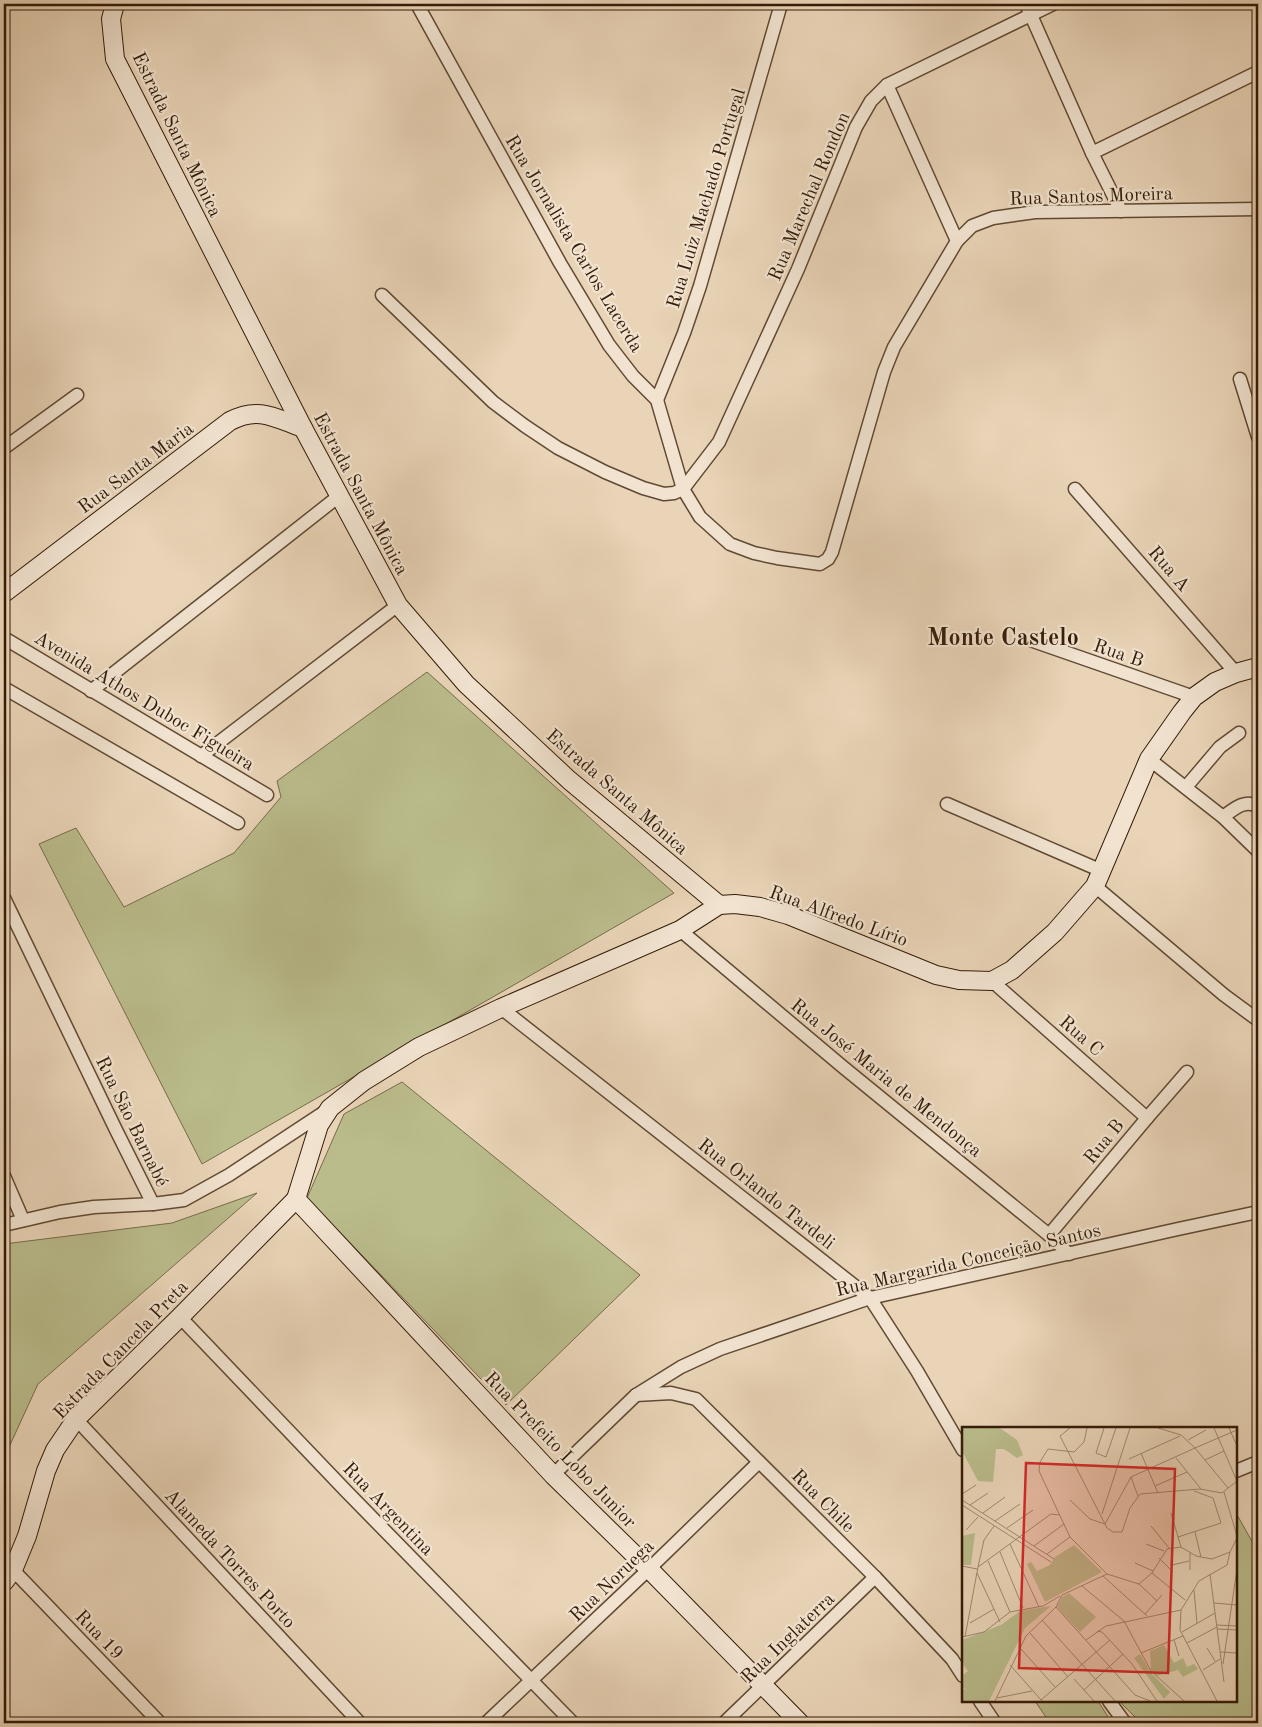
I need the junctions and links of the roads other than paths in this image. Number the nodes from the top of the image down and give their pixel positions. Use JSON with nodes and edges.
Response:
{"nodes":[{"id":1,"x":115,"y":4,"type":"edge"},
{"id":2,"x":417,"y":4,"type":"edge"},
{"id":3,"x":780,"y":4,"type":"edge"},
{"id":4,"x":1053,"y":4,"type":"edge"},
{"id":5,"x":1028,"y":9,"type":"edge"},
{"id":6,"x":1258,"y":72,"type":"edge"},
{"id":7,"x":887,"y":86,"type":"junction"},
{"id":8,"x":1092,"y":153,"type":"junction"},
{"id":9,"x":1258,"y":209,"type":"edge"},
{"id":10,"x":1121,"y":211,"type":"junction"},
{"id":11,"x":957,"y":240,"type":"junction"},
{"id":12,"x":382,"y":294,"type":"dead end"},
{"id":13,"x":1240,"y":379,"type":"dead end"},
{"id":14,"x":77,"y":395,"type":"dead end"},
{"id":15,"x":657,"y":400,"type":"junction"},
{"id":16,"x":303,"y":428,"type":"junction"},
{"id":17,"x":1258,"y":437,"type":"edge"},
{"id":18,"x":4,"y":448,"type":"edge"},
{"id":19,"x":683,"y":489,"type":"junction"},
{"id":20,"x":1075,"y":489,"type":"dead end"},
{"id":21,"x":339,"y":496,"type":"junction"},
{"id":22,"x":820,"y":564,"type":"joint"},
{"id":23,"x":4,"y":593,"type":"edge"},
{"id":24,"x":398,"y":604,"type":"junction"},
{"id":25,"x":4,"y":638,"type":"edge"},
{"id":26,"x":1033,"y":641,"type":"dead end"},
{"id":27,"x":1258,"y":666,"type":"edge"},
{"id":28,"x":1236,"y":673,"type":"junction"},
{"id":29,"x":4,"y":688,"type":"edge"},
{"id":30,"x":91,"y":691,"type":"junction"},
{"id":31,"x":1194,"y":697,"type":"junction"},
{"id":32,"x":1240,"y":733,"type":"dead end"},
{"id":33,"x":201,"y":756,"type":"junction"},
{"id":34,"x":1149,"y":759,"type":"junction"},
{"id":35,"x":1186,"y":787,"type":"junction"},
{"id":36,"x":267,"y":795,"type":"dead end"},
{"id":37,"x":947,"y":804,"type":"dead end"},
{"id":38,"x":1258,"y":806,"type":"edge"},
{"id":39,"x":1223,"y":818,"type":"junction"},
{"id":40,"x":238,"y":823,"type":"dead end"},
{"id":41,"x":1258,"y":851,"type":"edge"},
{"id":42,"x":1099,"y":878,"type":"junction"},
{"id":43,"x":4,"y":898,"type":"edge"},
{"id":44,"x":719,"y":906,"type":"junction"},
{"id":45,"x":680,"y":930,"type":"junction"},
{"id":46,"x":992,"y":981,"type":"junction"},
{"id":47,"x":501,"y":1008,"type":"junction"},
{"id":48,"x":1258,"y":1020,"type":"edge"},
{"id":49,"x":1187,"y":1072,"type":"dead end"},
{"id":50,"x":330,"y":1108,"type":"junction"},
{"id":51,"x":1147,"y":1118,"type":"junction"},
{"id":52,"x":4,"y":1176,"type":"edge"},
{"id":53,"x":296,"y":1199,"type":"junction"},
{"id":54,"x":153,"y":1204,"type":"junction"},
{"id":55,"x":1258,"y":1212,"type":"edge"},
{"id":56,"x":23,"y":1220,"type":"junction"},
{"id":57,"x":4,"y":1225,"type":"edge"},
{"id":58,"x":1049,"y":1235,"type":"junction"},
{"id":59,"x":1069,"y":1254,"type":"junction"},
{"id":60,"x":870,"y":1298,"type":"junction"},
{"id":61,"x":180,"y":1317,"type":"junction"},
{"id":62,"x":636,"y":1395,"type":"junction"},
{"id":63,"x":76,"y":1419,"type":"junction"},
{"id":64,"x":962,"y":1448,"type":"edge"},
{"id":65,"x":759,"y":1462,"type":"junction"},
{"id":66,"x":1258,"y":1462,"type":"edge"},
{"id":67,"x":1237,"y":1471,"type":"edge"},
{"id":68,"x":553,"y":1475,"type":"junction"},
{"id":69,"x":649,"y":1569,"type":"junction"},
{"id":70,"x":8,"y":1576,"type":"edge"},
{"id":71,"x":875,"y":1577,"type":"junction"},
{"id":72,"x":962,"y":1674,"type":"edge"},
{"id":73,"x":532,"y":1681,"type":"junction"},
{"id":74,"x":764,"y":1686,"type":"junction"},
{"id":75,"x":981,"y":1702,"type":"edge"},
{"id":76,"x":1110,"y":1702,"type":"edge"},
{"id":77,"x":160,"y":1723,"type":"edge"},
{"id":78,"x":360,"y":1723,"type":"edge"},
{"id":79,"x":486,"y":1723,"type":"edge"},
{"id":80,"x":573,"y":1723,"type":"edge"},
{"id":81,"x":724,"y":1723,"type":"edge"},
{"id":82,"x":800,"y":1723,"type":"edge"},
{"id":83,"x":995,"y":1723,"type":"edge"},
{"id":84,"x":1126,"y":1723,"type":"edge"}],
"edges":[{"from":1,"to":16,"type":"main road","name":"Estrada Santa Mônica"},
{"from":2,"to":15,"type":"street","name":"Rua Jornalista Carlos Lacerda"},
{"from":3,"to":15,"type":"street","name":"Rua Luiz Machado Portugal"},
{"from":4,"to":5,"type":"street","name":"Rua Marechal Rondon"},
{"from":5,"to":7,"type":"street","name":"Rua Marechal Rondon"},
{"from":5,"to":8,"type":"street"},
{"from":6,"to":8,"type":"street"},
{"from":7,"to":11,"type":"street"},
{"from":7,"to":19,"type":"street","name":"Rua Marechal Rondon"},
{"from":8,"to":10,"type":"street"},
{"from":9,"to":10,"type":"street","name":"Rua Santos Moreira"},
{"from":10,"to":11,"type":"street","name":"Rua Santos Moreira"},
{"from":11,"to":22,"type":"street","name":"Rua Santos Moreira"},
{"from":12,"to":19,"type":"street"},
{"from":13,"to":17,"type":"street"},
{"from":14,"to":18,"type":"street"},
{"from":15,"to":19,"type":"street","name":"Rua Jornalista Carlos Lacerda"},
{"from":16,"to":21,"type":"main road","name":"Estrada Santa Mônica"},
{"from":16,"to":23,"type":"main road","name":"Rua Santa Maria"},
{"from":19,"to":22,"type":"street","name":"Rua Jornalista Carlos Lacerda"},
{"from":20,"to":28,"type":"street","name":"Rua A"},
{"from":21,"to":24,"type":"main road","name":"Estrada Santa Mônica"},
{"from":21,"to":30,"type":"street"},
{"from":24,"to":33,"type":"street"},
{"from":24,"to":44,"type":"main road","name":"Estrada Santa Mônica"},
{"from":25,"to":30,"type":"street","name":"Avenida Athos Duboc Figueira"},
{"from":26,"to":31,"type":"street","name":"Rua B"},
{"from":27,"to":28,"type":"main road"},
{"from":28,"to":31,"type":"main road"},
{"from":29,"to":40,"type":"street"},
{"from":30,"to":33,"type":"street","name":"Avenida Athos Duboc Figueira"},
{"from":31,"to":34,"type":"main road"},
{"from":32,"to":35,"type":"street"},
{"from":33,"to":36,"type":"street","name":"Avenida Athos Duboc Figueira"},
{"from":34,"to":35,"type":"street"},
{"from":34,"to":42,"type":"main road"},
{"from":35,"to":39,"type":"street"},
{"from":37,"to":42,"type":"street"},
{"from":38,"to":39,"type":"street"},
{"from":39,"to":41,"type":"street"},
{"from":42,"to":46,"type":"main road"},
{"from":42,"to":48,"type":"street"},
{"from":43,"to":54,"type":"street","name":"Rua São Barnabé"},
{"from":44,"to":45,"type":"main road","name":"Rua Alfredo Lírio"},
{"from":44,"to":46,"type":"main road","name":"Rua Alfredo Lírio"},
{"from":45,"to":47,"type":"main road","name":"Rua Alfredo Lírio"},
{"from":45,"to":58,"type":"street","name":"Rua José Maria de Mendonça"},
{"from":46,"to":51,"type":"street","name":"Rua C"},
{"from":47,"to":50,"type":"main road","name":"Rua Alfredo Lírio"},
{"from":47,"to":60,"type":"street","name":"Rua Orlando Tardeli"},
{"from":49,"to":51,"type":"street","name":"Rua B"},
{"from":50,"to":53,"type":"main road","name":"Rua Alfredo Lírio"},
{"from":50,"to":54,"type":"street","name":"Rua São Barnabé"},
{"from":51,"to":58,"type":"street","name":"Rua B"},
{"from":52,"to":56,"type":"street"},
{"from":53,"to":61,"type":"main road","name":"Estrada Cancela Preta"},
{"from":53,"to":68,"type":"main road","name":"Rua Prefeito Lobo Junior"},
{"from":54,"to":56,"type":"street"},
{"from":55,"to":59,"type":"street","name":"Rua Margarida Conceição Santos"},
{"from":56,"to":57,"type":"street"},
{"from":58,"to":59,"type":"street","name":"Rua José Maria de Mendonça"},
{"from":59,"to":60,"type":"street","name":"Rua Margarida Conceição Santos"},
{"from":60,"to":62,"type":"street","name":"Rua Margarida Conceição Santos"},
{"from":60,"to":64,"type":"street","name":"Rua Orlando Tardeli"},
{"from":61,"to":63,"type":"main road","name":"Estrada Cancela Preta"},
{"from":61,"to":73,"type":"street","name":"Rua Argentina"},
{"from":62,"to":65,"type":"street","name":"Rua Chile"},
{"from":62,"to":68,"type":"street","name":"Rua Margarida Conceição Santos"},
{"from":63,"to":70,"type":"main road","name":"Estrada Cancela Preta"},
{"from":63,"to":78,"type":"street","name":"Alameda Torres Porto"},
{"from":65,"to":69,"type":"street","name":"Rua Noruega"},
{"from":65,"to":71,"type":"street","name":"Rua Chile"},
{"from":66,"to":67,"type":"street"},
{"from":68,"to":69,"type":"main road","name":"Rua Prefeito Lobo Junior"},
{"from":69,"to":73,"type":"street","name":"Rua Noruega"},
{"from":69,"to":74,"type":"main road","name":"Rua Prefeito Lobo Junior"},
{"from":70,"to":77,"type":"street","name":"Rua 19"},
{"from":71,"to":72,"type":"street","name":"Rua Chile"},
{"from":71,"to":74,"type":"street","name":"Rua Inglaterra"},
{"from":73,"to":79,"type":"street","name":"Rua Noruega"},
{"from":73,"to":80,"type":"street","name":"Rua Argentina"},
{"from":74,"to":81,"type":"street","name":"Rua Inglaterra"},
{"from":74,"to":82,"type":"main road","name":"Rua Prefeito Lobo Junior"},
{"from":75,"to":83,"type":"street"},
{"from":76,"to":84,"type":"street"}]}
